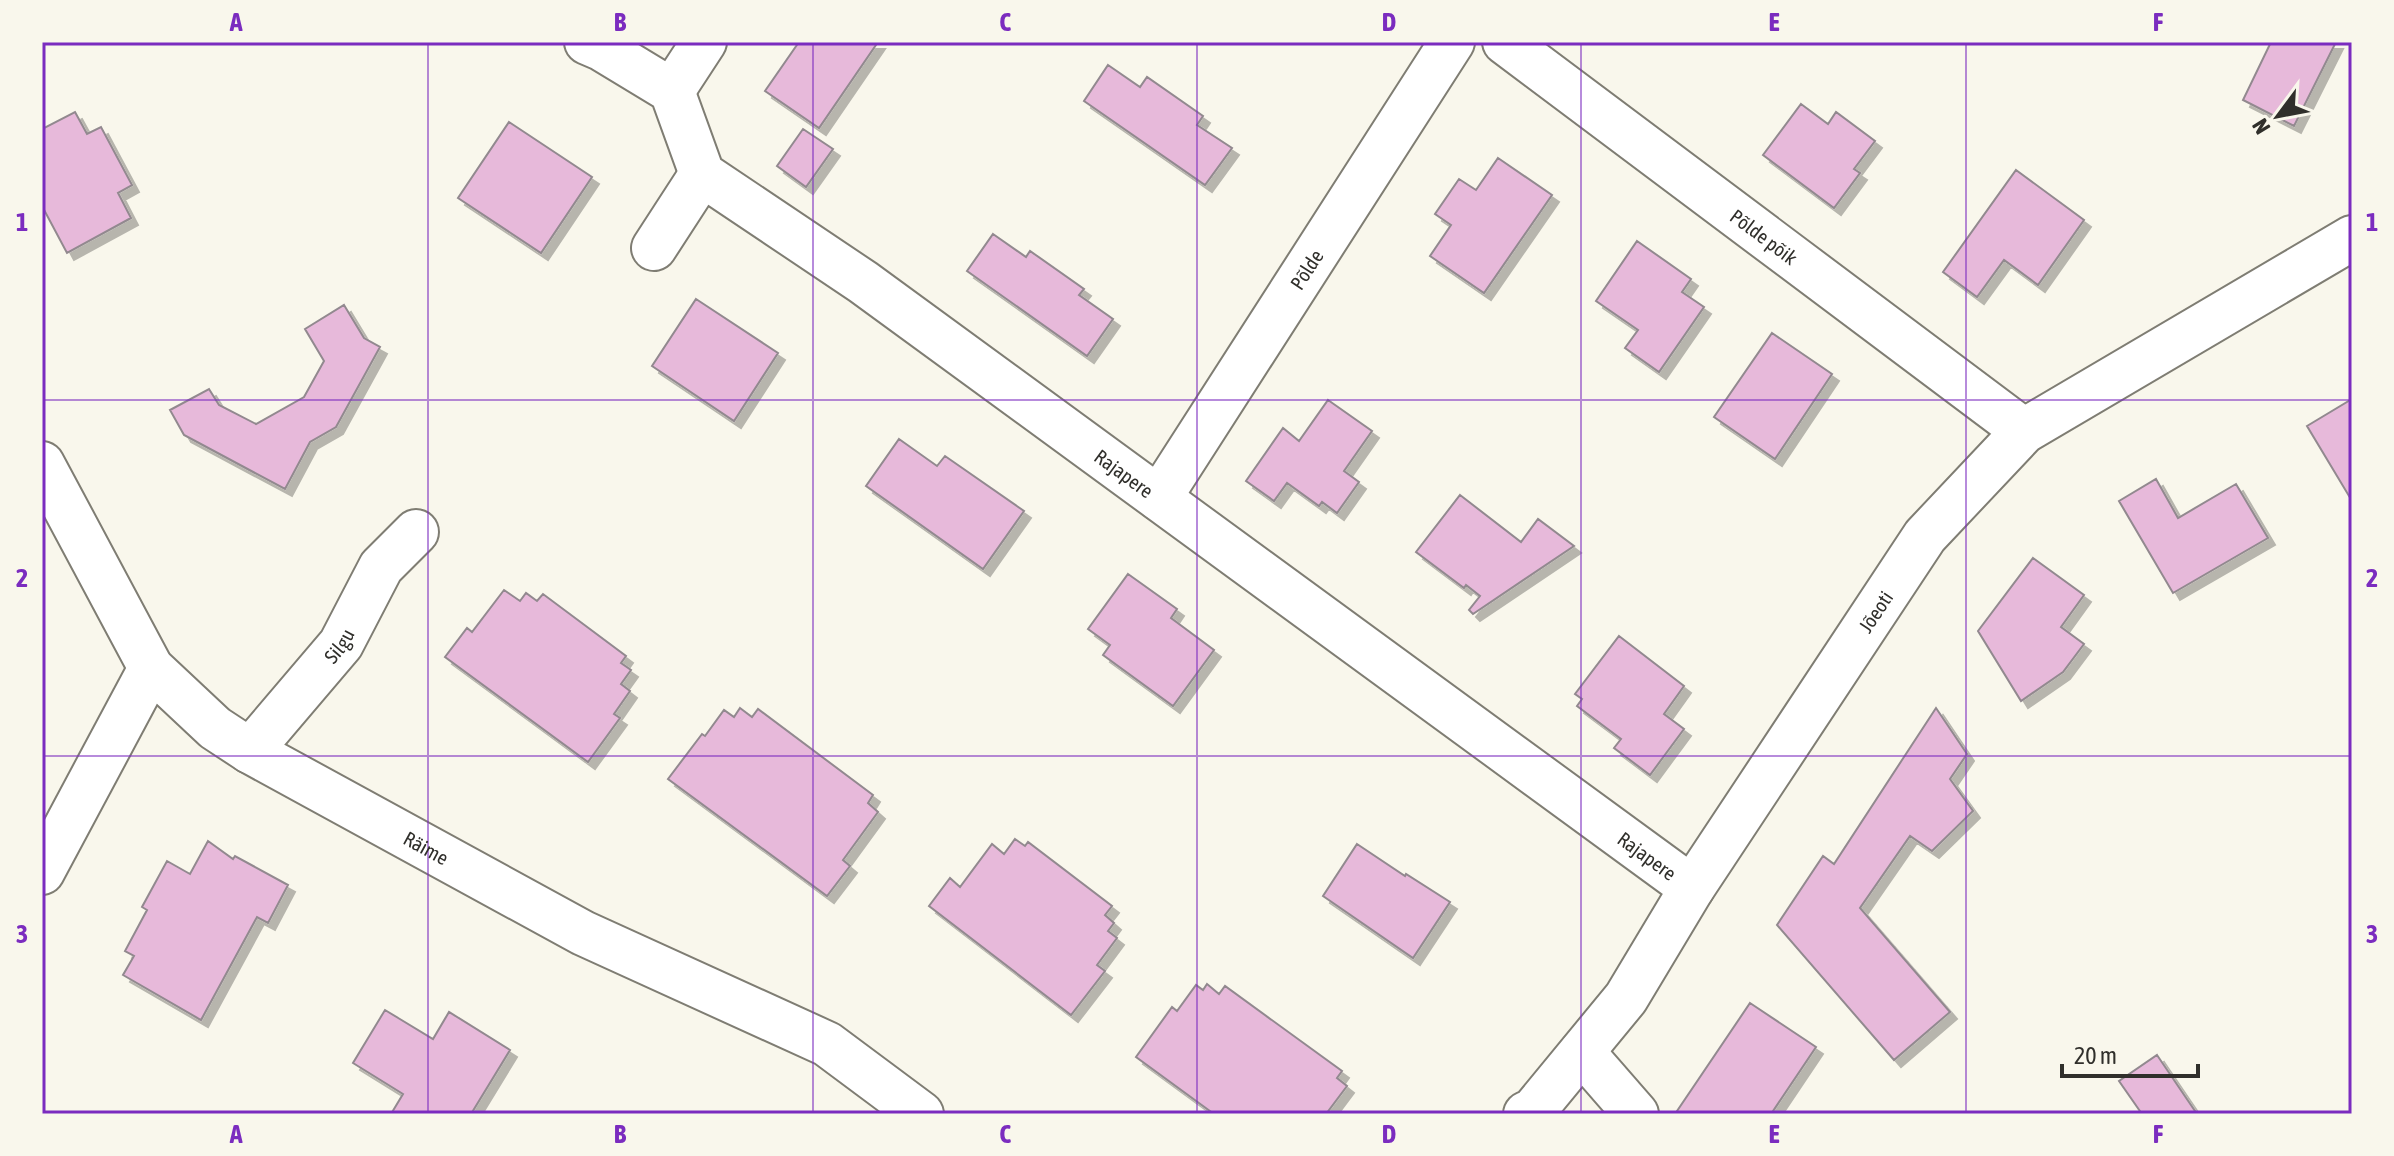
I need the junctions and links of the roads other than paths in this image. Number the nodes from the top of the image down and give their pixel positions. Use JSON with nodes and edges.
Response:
{"nodes":[{"id":1,"x":587,"y":42,"type":"edge"},
{"id":2,"x":704,"y":42,"type":"edge"},
{"id":3,"x":1452,"y":42,"type":"edge"},
{"id":4,"x":1505,"y":42,"type":"edge"},
{"id":5,"x":672,"y":91,"type":"junction"},
{"id":6,"x":702,"y":174,"type":"junction"},
{"id":7,"x":2352,"y":238,"type":"edge"},
{"id":8,"x":654,"y":248,"type":"dead end"},
{"id":9,"x":2024,"y":431,"type":"junction"},
{"id":10,"x":42,"y":464,"type":"edge"},
{"id":11,"x":1159,"y":498,"type":"junction"},
{"id":12,"x":416,"y":532,"type":"dead end"},
{"id":13,"x":151,"y":668,"type":"junction"},
{"id":14,"x":250,"y":751,"type":"junction"},
{"id":15,"x":42,"y":872,"type":"edge"},
{"id":16,"x":1692,"y":888,"type":"junction"},
{"id":17,"x":1582,"y":1052,"type":"junction"},
{"id":18,"x":921,"y":1114,"type":"edge"},
{"id":19,"x":1526,"y":1114,"type":"edge"},
{"id":20,"x":1636,"y":1114,"type":"edge"}],
"edges":[{"from":1,"to":5,"type":"street"},
{"from":2,"to":5,"type":"street"},
{"from":3,"to":11,"type":"street","name":"Põlde"},
{"from":4,"to":9,"type":"street","name":"Põlde põik"},
{"from":5,"to":6,"type":"street"},
{"from":6,"to":8,"type":"street"},
{"from":6,"to":11,"type":"street","name":"Rajapere"},
{"from":7,"to":9,"type":"street","name":"Jõeoti"},
{"from":9,"to":16,"type":"street","name":"Jõeoti"},
{"from":10,"to":13,"type":"street","name":"Räime"},
{"from":11,"to":16,"type":"street","name":"Rajapere"},
{"from":12,"to":14,"type":"street","name":"Silgu"},
{"from":13,"to":14,"type":"street","name":"Räime"},
{"from":13,"to":15,"type":"street"},
{"from":14,"to":18,"type":"street","name":"Räime"},
{"from":16,"to":17,"type":"street","name":"Jõeoti"},
{"from":17,"to":19,"type":"street","name":"Jõeoti"},
{"from":17,"to":20,"type":"street"}]}
